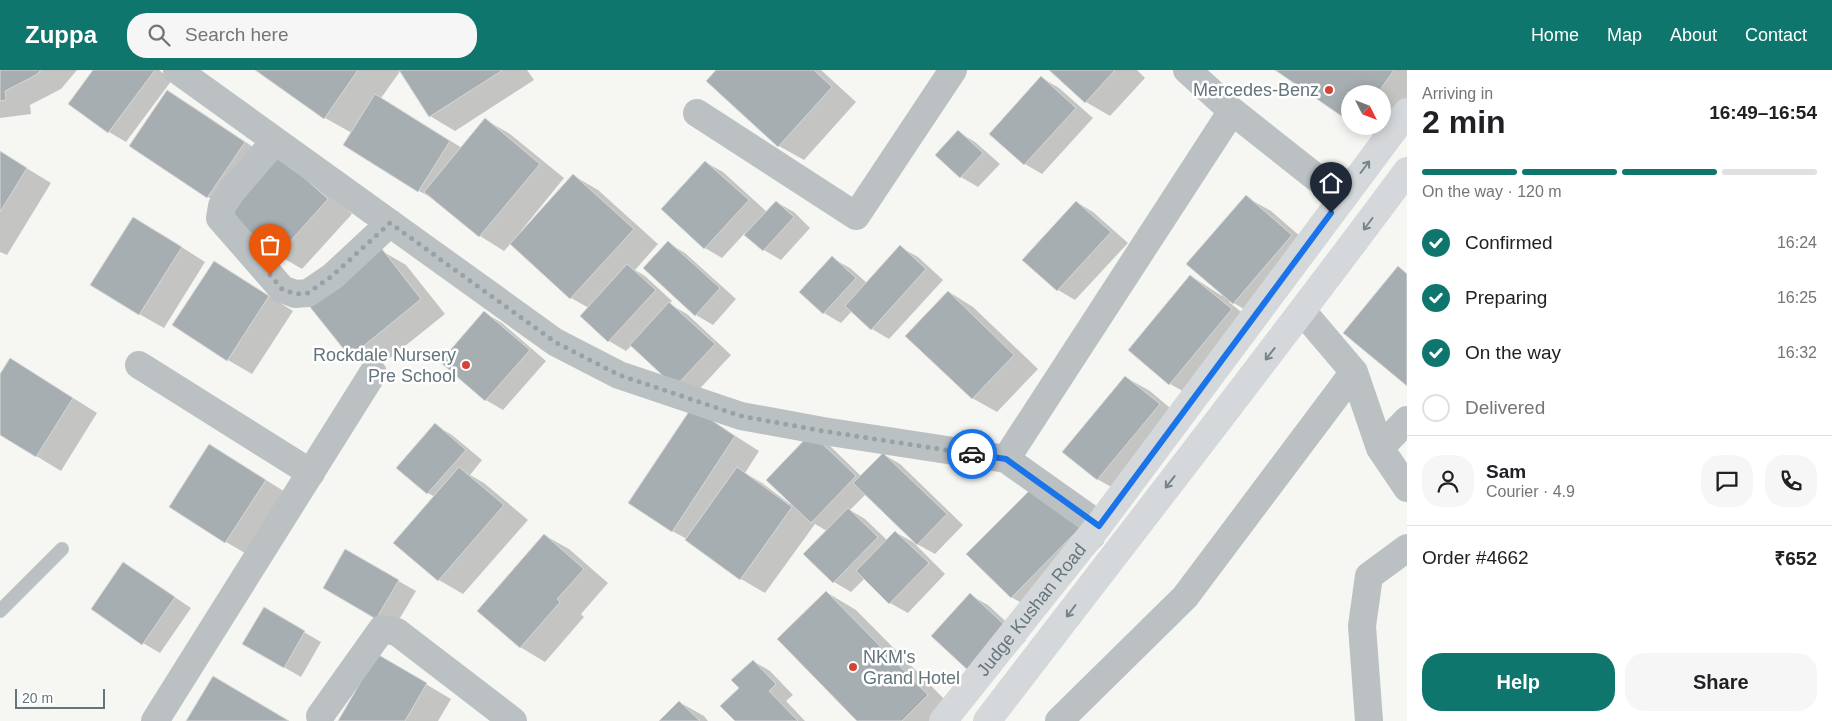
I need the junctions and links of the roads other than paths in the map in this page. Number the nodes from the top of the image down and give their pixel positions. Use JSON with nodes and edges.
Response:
{"nodes":[{"id":1,"x":177,"y":70,"type":"edge"},
{"id":2,"x":953,"y":70,"type":"edge"},
{"id":3,"x":1190,"y":71,"type":"edge"},
{"id":4,"x":1232,"y":111,"type":"junction"},
{"id":5,"x":697,"y":112,"type":"dead end"},
{"id":6,"x":1407,"y":112,"type":"edge"},
{"id":7,"x":275,"y":141,"type":"junction"},
{"id":8,"x":1407,"y":171,"type":"edge"},
{"id":9,"x":1342,"y":198,"type":"junction"},
{"id":10,"x":390,"y":223,"type":"junction"},
{"id":11,"x":1303,"y":312,"type":"junction"},
{"id":12,"x":139,"y":365,"type":"dead end"},
{"id":13,"x":1354,"y":372,"type":"junction"},
{"id":14,"x":373,"y":374,"type":"dead end"},
{"id":15,"x":1407,"y":420,"type":"edge"},
{"id":16,"x":1380,"y":448,"type":"junction"},
{"id":17,"x":1006,"y":459,"type":"junction"},
{"id":18,"x":311,"y":472,"type":"junction"},
{"id":19,"x":1407,"y":488,"type":"edge"},
{"id":20,"x":1099,"y":526,"type":"junction"},
{"id":21,"x":1407,"y":548,"type":"edge"},
{"id":22,"x":62,"y":549,"type":"dead end"},
{"id":23,"x":0,"y":611,"type":"edge"},
{"id":24,"x":320,"y":716,"type":"dead end"},
{"id":25,"x":155,"y":721,"type":"edge"},
{"id":26,"x":513,"y":721,"type":"edge"},
{"id":27,"x":943,"y":721,"type":"edge"},
{"id":28,"x":987,"y":721,"type":"edge"},
{"id":29,"x":1059,"y":721,"type":"edge"},
{"id":30,"x":1369,"y":721,"type":"edge"}],
"edges":[{"from":1,"to":7,"type":"street"},
{"from":2,"to":5,"type":"street"},
{"from":3,"to":4,"type":"street"},
{"from":4,"to":9,"type":"street"},
{"from":4,"to":17,"type":"street"},
{"from":9,"to":6,"type":"main road","name":"Judge Kushan Road","one_way":true},
{"from":7,"to":10,"type":"street"},
{"from":7,"to":10,"type":"street"},
{"from":8,"to":11,"type":"main road","name":"Judge Kushan Road","one_way":true},
{"from":9,"to":20,"type":"main road","name":"Judge Kushan Road"},
{"from":10,"to":17,"type":"street"},
{"from":11,"to":13,"type":"street"},
{"from":11,"to":28,"type":"main road","name":"Judge Kushan Road","one_way":true},
{"from":12,"to":18,"type":"street"},
{"from":13,"to":16,"type":"street"},
{"from":13,"to":29,"type":"street"},
{"from":14,"to":18,"type":"street"},
{"from":15,"to":16,"type":"street"},
{"from":16,"to":19,"type":"street"},
{"from":17,"to":20,"type":"street"},
{"from":18,"to":25,"type":"street"},
{"from":20,"to":27,"type":"main road","name":"Judge Kushan Road"},
{"from":21,"to":30,"type":"street"},
{"from":22,"to":23,"type":"lane"},
{"from":24,"to":26,"type":"street"}]}
